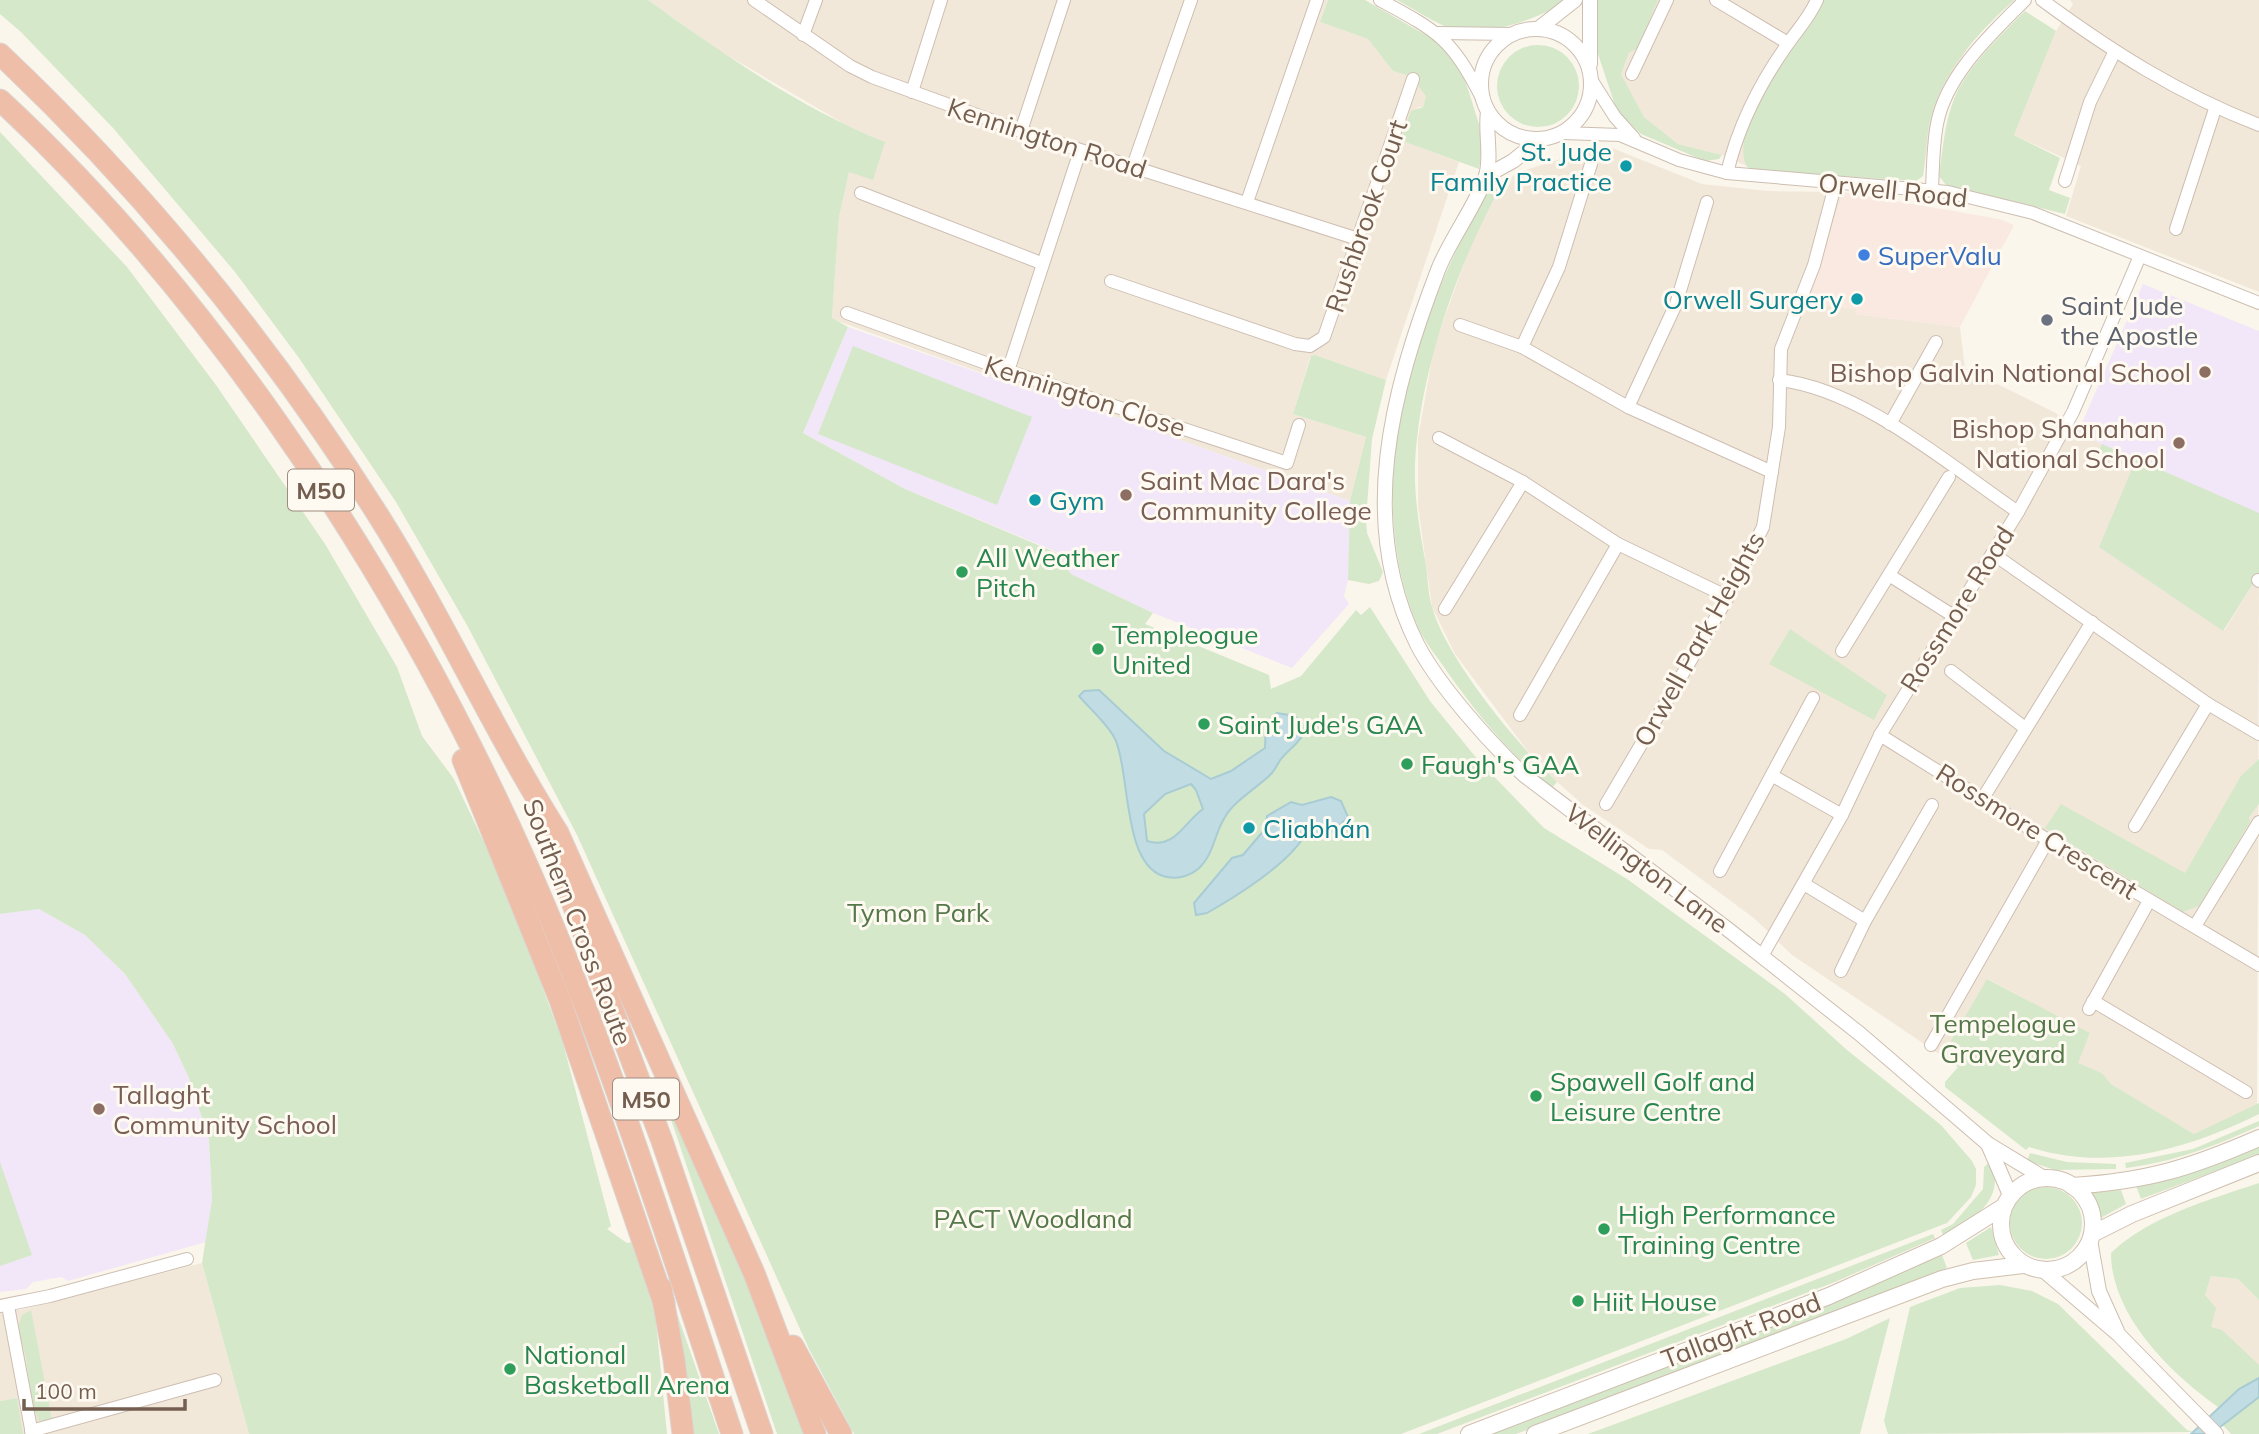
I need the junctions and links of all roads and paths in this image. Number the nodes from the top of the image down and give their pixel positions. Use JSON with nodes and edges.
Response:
{"nodes":[{"id":1,"x":754,"y":0,"type":"edge"},
{"id":2,"x":816,"y":0,"type":"edge"},
{"id":3,"x":941,"y":0,"type":"edge"},
{"id":4,"x":1064,"y":0,"type":"edge"},
{"id":5,"x":1191,"y":0,"type":"edge"},
{"id":6,"x":1317,"y":0,"type":"edge"},
{"id":7,"x":1380,"y":0,"type":"edge"},
{"id":8,"x":1575,"y":0,"type":"edge"},
{"id":9,"x":1590,"y":0,"type":"edge"},
{"id":10,"x":1667,"y":0,"type":"edge"},
{"id":11,"x":1716,"y":0,"type":"edge"},
{"id":12,"x":1818,"y":0,"type":"edge"},
{"id":13,"x":2025,"y":0,"type":"edge"},
{"id":14,"x":2042,"y":0,"type":"edge"},
{"id":15,"x":1538,"y":29,"type":"junction"},
{"id":16,"x":1438,"y":33,"type":"junction"},
{"id":17,"x":1513,"y":34,"type":"junction"},
{"id":18,"x":803,"y":35,"type":"junction"},
{"id":19,"x":1788,"y":44,"type":"junction"},
{"id":20,"x":2114,"y":53,"type":"junction"},
{"id":21,"x":0,"y":54,"type":"edge"},
{"id":22,"x":1632,"y":74,"type":"dead end"},
{"id":23,"x":1591,"y":75,"type":"junction"},
{"id":24,"x":1413,"y":79,"type":"dead end"},
{"id":25,"x":912,"y":92,"type":"junction"},
{"id":26,"x":0,"y":100,"type":"edge"},
{"id":27,"x":1485,"y":105,"type":"junction"},
{"id":28,"x":2215,"y":108,"type":"junction"},
{"id":29,"x":2259,"y":125,"type":"edge"},
{"id":30,"x":1021,"y":131,"type":"junction"},
{"id":31,"x":1563,"y":133,"type":"junction"},
{"id":32,"x":1539,"y":140,"type":"junction"},
{"id":33,"x":1639,"y":143,"type":"junction"},
{"id":34,"x":1080,"y":151,"type":"junction"},
{"id":35,"x":1591,"y":164,"type":"dead end"},
{"id":36,"x":1133,"y":166,"type":"junction"},
{"id":37,"x":1727,"y":173,"type":"junction"},
{"id":38,"x":1486,"y":176,"type":"junction"},
{"id":39,"x":2065,"y":181,"type":"dead end"},
{"id":40,"x":1836,"y":182,"type":"junction"},
{"id":41,"x":1931,"y":189,"type":"junction"},
{"id":42,"x":861,"y":193,"type":"dead end"},
{"id":43,"x":1247,"y":202,"type":"junction"},
{"id":44,"x":1706,"y":202,"type":"dead end"},
{"id":45,"x":2176,"y":229,"type":"dead end"},
{"id":46,"x":1358,"y":239,"type":"junction"},
{"id":47,"x":2140,"y":256,"type":"junction"},
{"id":48,"x":1041,"y":262,"type":"junction"},
{"id":49,"x":1111,"y":281,"type":"dead end"},
{"id":50,"x":2259,"y":303,"type":"edge"},
{"id":51,"x":847,"y":313,"type":"dead end"},
{"id":52,"x":1460,"y":325,"type":"dead end"},
{"id":53,"x":1936,"y":341,"type":"dead end"},
{"id":54,"x":1522,"y":347,"type":"junction"},
{"id":55,"x":1008,"y":371,"type":"junction"},
{"id":56,"x":1779,"y":380,"type":"junction"},
{"id":57,"x":1628,"y":407,"type":"junction"},
{"id":58,"x":1890,"y":424,"type":"junction"},
{"id":59,"x":1299,"y":425,"type":"dead end"},
{"id":60,"x":1439,"y":438,"type":"dead end"},
{"id":61,"x":1772,"y":472,"type":"junction"},
{"id":62,"x":1950,"y":477,"type":"dead end"},
{"id":63,"x":1523,"y":482,"type":"junction"},
{"id":64,"x":2018,"y":512,"type":"junction"},
{"id":65,"x":1618,"y":544,"type":"junction"},
{"id":66,"x":1999,"y":558,"type":"dead end"},
{"id":67,"x":1889,"y":575,"type":"junction"},
{"id":68,"x":1728,"y":597,"type":"junction"},
{"id":69,"x":1445,"y":609,"type":"dead end"},
{"id":70,"x":1952,"y":615,"type":"junction"},
{"id":71,"x":2092,"y":622,"type":"junction"},
{"id":72,"x":1842,"y":651,"type":"dead end"},
{"id":73,"x":422,"y":653,"type":"junction"},
{"id":74,"x":1951,"y":671,"type":"dead end"},
{"id":75,"x":1813,"y":698,"type":"dead end"},
{"id":76,"x":2208,"y":704,"type":"junction"},
{"id":77,"x":1520,"y":715,"type":"dead end"},
{"id":78,"x":2025,"y":727,"type":"junction"},
{"id":79,"x":1880,"y":734,"type":"junction"},
{"id":80,"x":2259,"y":734,"type":"edge"},
{"id":81,"x":517,"y":768,"type":"junction"},
{"id":82,"x":1773,"y":776,"type":"junction"},
{"id":83,"x":1983,"y":798,"type":"junction"},
{"id":84,"x":1606,"y":804,"type":"dead end"},
{"id":85,"x":1931,"y":804,"type":"dead end"},
{"id":86,"x":1842,"y":815,"type":"junction"},
{"id":87,"x":2259,"y":822,"type":"edge"},
{"id":88,"x":2135,"y":826,"type":"dead end"},
{"id":89,"x":2048,"y":840,"type":"junction"},
{"id":90,"x":1720,"y":871,"type":"dead end"},
{"id":91,"x":1804,"y":884,"type":"junction"},
{"id":92,"x":2150,"y":901,"type":"junction"},
{"id":93,"x":1865,"y":921,"type":"junction"},
{"id":94,"x":2195,"y":926,"type":"junction"},
{"id":95,"x":556,"y":938,"type":"junction"},
{"id":96,"x":1762,"y":956,"type":"junction"},
{"id":97,"x":2259,"y":965,"type":"edge"},
{"id":98,"x":1841,"y":971,"type":"dead end"},
{"id":99,"x":1931,"y":1045,"type":"dead end"},
{"id":100,"x":2246,"y":1092,"type":"dead end"},
{"id":101,"x":2259,"y":1138,"type":"edge"},
{"id":102,"x":1988,"y":1144,"type":"junction"},
{"id":103,"x":2259,"y":1163,"type":"edge"},
{"id":104,"x":2044,"y":1178,"type":"junction"},
{"id":105,"x":2072,"y":1186,"type":"junction"},
{"id":106,"x":2007,"y":1201,"type":"junction"},
{"id":107,"x":2091,"y":1237,"type":"junction"},
{"id":108,"x":187,"y":1259,"type":"dead end"},
{"id":109,"x":2023,"y":1265,"type":"junction"},
{"id":110,"x":2043,"y":1270,"type":"junction"},
{"id":111,"x":754,"y":1273,"type":"junction"},
{"id":112,"x":664,"y":1303,"type":"junction"},
{"id":113,"x":4,"y":1306,"type":"edge"},
{"id":114,"x":2119,"y":1335,"type":"junction"},
{"id":115,"x":215,"y":1380,"type":"dead end"},
{"id":116,"x":32,"y":1433,"type":"edge"},
{"id":117,"x":683,"y":1434,"type":"edge"},
{"id":118,"x":733,"y":1434,"type":"edge"},
{"id":119,"x":762,"y":1434,"type":"edge"},
{"id":120,"x":815,"y":1434,"type":"edge"},
{"id":121,"x":841,"y":1434,"type":"edge"},
{"id":122,"x":1469,"y":1434,"type":"edge"},
{"id":123,"x":1535,"y":1434,"type":"edge"},
{"id":124,"x":2216,"y":1434,"type":"edge"}],
"edges":[{"from":1,"to":18,"type":"street","name":"Kennington Road"},
{"from":2,"to":18,"type":"street"},
{"from":3,"to":25,"type":"street"},
{"from":4,"to":30,"type":"street"},
{"from":5,"to":36,"type":"street"},
{"from":6,"to":43,"type":"street"},
{"from":7,"to":16,"type":"street"},
{"from":8,"to":15,"type":"street"},
{"from":9,"to":23,"type":"street"},
{"from":10,"to":22,"type":"street"},
{"from":11,"to":19,"type":"street"},
{"from":12,"to":19,"type":"street"},
{"from":13,"to":41,"type":"street"},
{"from":14,"to":20,"type":"street"},
{"from":15,"to":17,"type":"street"},
{"from":15,"to":23,"type":"street"},
{"from":16,"to":17,"type":"street"},
{"from":16,"to":27,"type":"street"},
{"from":17,"to":27,"type":"street"},
{"from":18,"to":25,"type":"street","name":"Kennington Road"},
{"from":19,"to":37,"type":"street"},
{"from":20,"to":28,"type":"street"},
{"from":20,"to":39,"type":"street"},
{"from":21,"to":81,"type":"highway","number":"M50"},
{"from":23,"to":31,"type":"street"},
{"from":23,"to":33,"type":"street","name":"Orwell Road"},
{"from":24,"to":46,"type":"street","name":"Rushbrook Court"},
{"from":25,"to":30,"type":"street","name":"Kennington Road"},
{"from":26,"to":73,"type":"highway","number":"M50"},
{"from":27,"to":32,"type":"street"},
{"from":27,"to":38,"type":"street","name":"Wellington Lane"},
{"from":28,"to":29,"type":"street"},
{"from":28,"to":45,"type":"street"},
{"from":30,"to":34,"type":"street","name":"Kennington Road"},
{"from":31,"to":32,"type":"street"},
{"from":31,"to":33,"type":"street","name":"Orwell Road"},
{"from":32,"to":38,"type":"street"},
{"from":33,"to":37,"type":"street","name":"Orwell Road"},
{"from":34,"to":36,"type":"street","name":"Kennington Road"},
{"from":34,"to":48,"type":"street"},
{"from":35,"to":54,"type":"street"},
{"from":36,"to":43,"type":"street","name":"Kennington Road"},
{"from":37,"to":40,"type":"street","name":"Orwell Road"},
{"from":38,"to":96,"type":"street","name":"Wellington Lane"},
{"from":40,"to":41,"type":"street","name":"Orwell Road"},
{"from":40,"to":56,"type":"street","name":"Orwell Park Heights"},
{"from":41,"to":47,"type":"street","name":"Orwell Road"},
{"from":42,"to":48,"type":"street"},
{"from":43,"to":46,"type":"street","name":"Kennington Road"},
{"from":44,"to":57,"type":"street"},
{"from":46,"to":49,"type":"street","name":"Rushbrook Court"},
{"from":47,"to":50,"type":"street","name":"Orwell Road"},
{"from":47,"to":64,"type":"street","name":"Rossmore Road"},
{"from":48,"to":55,"type":"street"},
{"from":51,"to":55,"type":"street","name":"Kennington Close"},
{"from":52,"to":54,"type":"street"},
{"from":53,"to":58,"type":"street"},
{"from":54,"to":57,"type":"street"},
{"from":55,"to":59,"type":"street","name":"Kennington Close"},
{"from":56,"to":58,"type":"street"},
{"from":56,"to":61,"type":"street","name":"Orwell Park Heights"},
{"from":57,"to":61,"type":"street"},
{"from":58,"to":64,"type":"street"},
{"from":60,"to":63,"type":"street"},
{"from":61,"to":68,"type":"street","name":"Orwell Park Heights"},
{"from":62,"to":67,"type":"street"},
{"from":63,"to":65,"type":"street"},
{"from":63,"to":69,"type":"street"},
{"from":64,"to":70,"type":"street","name":"Rossmore Road"},
{"from":65,"to":68,"type":"street"},
{"from":65,"to":77,"type":"street"},
{"from":66,"to":71,"type":"street"},
{"from":67,"to":70,"type":"street"},
{"from":67,"to":72,"type":"street"},
{"from":68,"to":84,"type":"street","name":"Orwell Park Heights"},
{"from":70,"to":79,"type":"street","name":"Rossmore Road"},
{"from":71,"to":76,"type":"street"},
{"from":71,"to":78,"type":"street"},
{"from":73,"to":95,"type":"highway","number":"M50"},
{"from":73,"to":112,"type":"highway","number":"M50"},
{"from":74,"to":78,"type":"street"},
{"from":75,"to":82,"type":"street"},
{"from":76,"to":80,"type":"street"},
{"from":76,"to":88,"type":"street"},
{"from":78,"to":83,"type":"street"},
{"from":79,"to":83,"type":"street","name":"Rossmore Crescent"},
{"from":79,"to":86,"type":"street","name":"Rossmore Road"},
{"from":81,"to":111,"type":"highway","number":"M50"},
{"from":81,"to":119,"type":"highway","name":"Southern Cross Route","number":"M50"},
{"from":82,"to":86,"type":"street"},
{"from":82,"to":90,"type":"street"},
{"from":83,"to":89,"type":"street","name":"Rossmore Crescent"},
{"from":85,"to":93,"type":"street"},
{"from":86,"to":91,"type":"street","name":"Rossmore Road"},
{"from":87,"to":94,"type":"street"},
{"from":89,"to":92,"type":"street","name":"Rossmore Crescent"},
{"from":89,"to":99,"type":"street"},
{"from":91,"to":93,"type":"street"},
{"from":91,"to":96,"type":"street","name":"Rossmore Road"},
{"from":92,"to":94,"type":"street","name":"Rossmore Crescent"},
{"from":92,"to":100,"type":"street"},
{"from":93,"to":98,"type":"street"},
{"from":94,"to":97,"type":"street","name":"Rossmore Crescent"},
{"from":95,"to":112,"type":"highway","number":"M50"},
{"from":95,"to":118,"type":"highway","number":"M50"},
{"from":96,"to":102,"type":"street","name":"Wellington Lane"},
{"from":101,"to":105,"type":"main road"},
{"from":102,"to":104,"type":"street","name":"Wellington Lane"},
{"from":102,"to":106,"type":"street","name":"Wellington Lane"},
{"from":103,"to":107,"type":"main road"},
{"from":104,"to":105,"type":"main road"},
{"from":104,"to":106,"type":"main road"},
{"from":105,"to":107,"type":"main road"},
{"from":106,"to":109,"type":"main road"},
{"from":106,"to":122,"type":"main road","name":"Tallaght Road"},
{"from":107,"to":110,"type":"main road"},
{"from":107,"to":114,"type":"street"},
{"from":108,"to":113,"type":"street"},
{"from":109,"to":110,"type":"main road"},
{"from":109,"to":123,"type":"main road","name":"Tallaght Road"},
{"from":110,"to":114,"type":"street"},
{"from":111,"to":120,"type":"highway","number":"M50"},
{"from":111,"to":121,"type":"highway","number":"M50"},
{"from":112,"to":117,"type":"highway","number":"M50"},
{"from":113,"to":116,"type":"street"},
{"from":114,"to":124,"type":"street"},
{"from":115,"to":116,"type":"street"}]}
